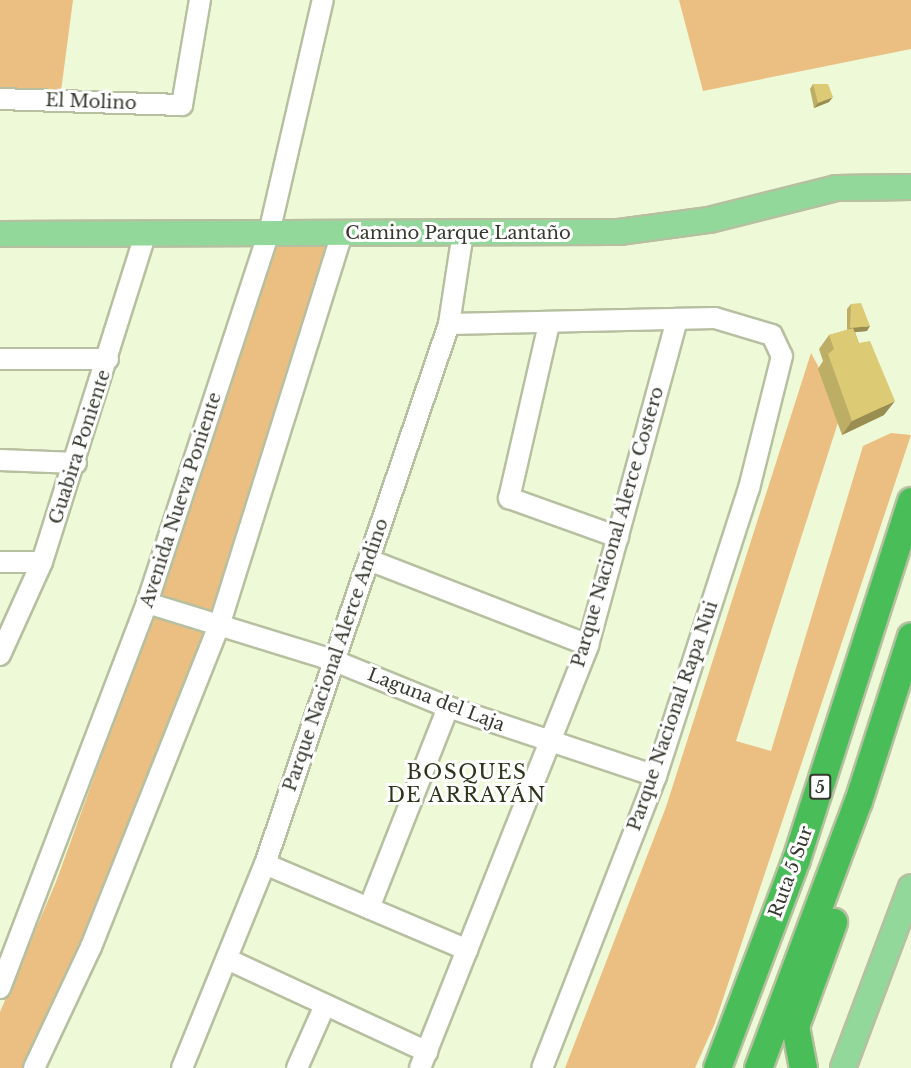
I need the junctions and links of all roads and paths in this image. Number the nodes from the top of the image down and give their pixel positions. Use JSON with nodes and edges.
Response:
{"nodes":[{"id":1,"x":200,"y":0,"type":"edge"},
{"id":2,"x":323,"y":0,"type":"edge"},
{"id":3,"x":0,"y":99,"type":"edge"},
{"id":4,"x":911,"y":187,"type":"edge"},
{"id":5,"x":146,"y":233,"type":"junction"},
{"id":6,"x":269,"y":233,"type":"junction"},
{"id":7,"x":463,"y":233,"type":"junction"},
{"id":8,"x":0,"y":234,"type":"edge"},
{"id":9,"x":342,"y":234,"type":"junction"},
{"id":10,"x":676,"y":319,"type":"junction"},
{"id":11,"x":449,"y":324,"type":"junction"},
{"id":12,"x":549,"y":324,"type":"junction"},
{"id":13,"x":0,"y":359,"type":"edge"},
{"id":14,"x":108,"y":359,"type":"junction"},
{"id":15,"x":0,"y":460,"type":"edge"},
{"id":16,"x":76,"y":464,"type":"junction"},
{"id":17,"x":911,"y":501,"type":"edge"},
{"id":18,"x":618,"y":537,"type":"junction"},
{"id":19,"x":369,"y":560,"type":"junction"},
{"id":20,"x":0,"y":562,"type":"edge"},
{"id":21,"x":42,"y":562,"type":"junction"},
{"id":22,"x":147,"y":603,"type":"junction"},
{"id":23,"x":219,"y":626,"type":"junction"},
{"id":24,"x":911,"y":636,"type":"edge"},
{"id":25,"x":588,"y":645,"type":"junction"},
{"id":26,"x":0,"y":655,"type":"edge"},
{"id":27,"x":335,"y":661,"type":"junction"},
{"id":28,"x":448,"y":707,"type":"junction"},
{"id":29,"x":550,"y":741,"type":"junction"},
{"id":30,"x":656,"y":776,"type":"junction"},
{"id":31,"x":858,"y":801,"type":"junction"},
{"id":32,"x":265,"y":864,"type":"junction"},
{"id":33,"x":911,"y":887,"type":"edge"},
{"id":34,"x":369,"y":908,"type":"junction"},
{"id":35,"x":468,"y":950,"type":"junction"},
{"id":36,"x":227,"y":959,"type":"junction"},
{"id":37,"x":0,"y":988,"type":"edge"},
{"id":38,"x":326,"y":1005,"type":"junction"},
{"id":39,"x":423,"y":1060,"type":"edge"},
{"id":40,"x":34,"y":1068,"type":"edge"},
{"id":41,"x":182,"y":1068,"type":"edge"},
{"id":42,"x":297,"y":1068,"type":"edge"},
{"id":43,"x":542,"y":1068,"type":"edge"},
{"id":44,"x":717,"y":1068,"type":"edge"},
{"id":45,"x":758,"y":1068,"type":"edge"},
{"id":46,"x":803,"y":1068,"type":"edge"},
{"id":47,"x":843,"y":1068,"type":"edge"}],
"edges":[{"from":1,"to":3,"type":"street","name":"El Molino"},
{"from":2,"to":6,"type":"street","name":"Avenida Nueva Poniente"},
{"from":4,"to":7,"type":"main road","name":"Camino Parque Lantaño"},
{"from":5,"to":6,"type":"main road","name":"Camino Parque Lantaño"},
{"from":5,"to":8,"type":"main road","name":"Camino Parque Lantaño"},
{"from":5,"to":14,"type":"street","name":"Guabira Poniente"},
{"from":6,"to":9,"type":"main road","name":"Camino Parque Lantaño"},
{"from":6,"to":22,"type":"street","name":"Avenida Nueva Poniente"},
{"from":7,"to":9,"type":"main road","name":"Camino Parque Lantaño"},
{"from":7,"to":11,"type":"street","name":"Parque Nacional Alerce Andino"},
{"from":9,"to":23,"type":"street"},
{"from":10,"to":12,"type":"street"},
{"from":10,"to":18,"type":"street","name":"Parque Nacional Alerce Costero"},
{"from":10,"to":30,"type":"street","name":"Parque Nacional Rapa Nui"},
{"from":11,"to":12,"type":"street"},
{"from":11,"to":19,"type":"street","name":"Parque Nacional Alerce Andino"},
{"from":12,"to":18,"type":"street"},
{"from":13,"to":14,"type":"street"},
{"from":14,"to":16,"type":"street","name":"Guabira Poniente"},
{"from":15,"to":16,"type":"street"},
{"from":16,"to":21,"type":"street","name":"Guabira Poniente"},
{"from":17,"to":44,"type":"highway","name":"Ruta 5 Sur","number":"5"},
{"from":18,"to":25,"type":"street","name":"Parque Nacional Alerce Costero"},
{"from":19,"to":25,"type":"street"},
{"from":19,"to":27,"type":"street","name":"Parque Nacional Alerce Andino"},
{"from":20,"to":21,"type":"street"},
{"from":21,"to":26,"type":"street","name":"Guabira Poniente"},
{"from":22,"to":23,"type":"street","name":"Laguna del Laja"},
{"from":22,"to":37,"type":"street","name":"Avenida Nueva Poniente"},
{"from":23,"to":27,"type":"street","name":"Laguna del Laja"},
{"from":23,"to":40,"type":"street"},
{"from":24,"to":31,"type":"highway","number":"5"},
{"from":25,"to":29,"type":"street","name":"Parque Nacional Alerce Costero"},
{"from":27,"to":28,"type":"street","name":"Laguna del Laja"},
{"from":27,"to":32,"type":"street","name":"Parque Nacional Alerce Andino"},
{"from":28,"to":29,"type":"street","name":"Laguna del Laja"},
{"from":28,"to":34,"type":"street"},
{"from":29,"to":30,"type":"street","name":"Laguna del Laja"},
{"from":29,"to":35,"type":"street","name":"Parque Nacional Alerce Costero"},
{"from":30,"to":43,"type":"street","name":"Parque Nacional Rapa Nui"},
{"from":31,"to":45,"type":"highway","number":"5"},
{"from":31,"to":46,"type":"highway"},
{"from":32,"to":34,"type":"street"},
{"from":32,"to":36,"type":"street","name":"Parque Nacional Alerce Andino"},
{"from":33,"to":47,"type":"main road"},
{"from":34,"to":35,"type":"street"},
{"from":35,"to":39,"type":"street","name":"Parque Nacional Alerce Costero"},
{"from":36,"to":38,"type":"street"},
{"from":36,"to":41,"type":"street","name":"Parque Nacional Alerce Andino"},
{"from":38,"to":39,"type":"street"},
{"from":38,"to":42,"type":"street"}]}
